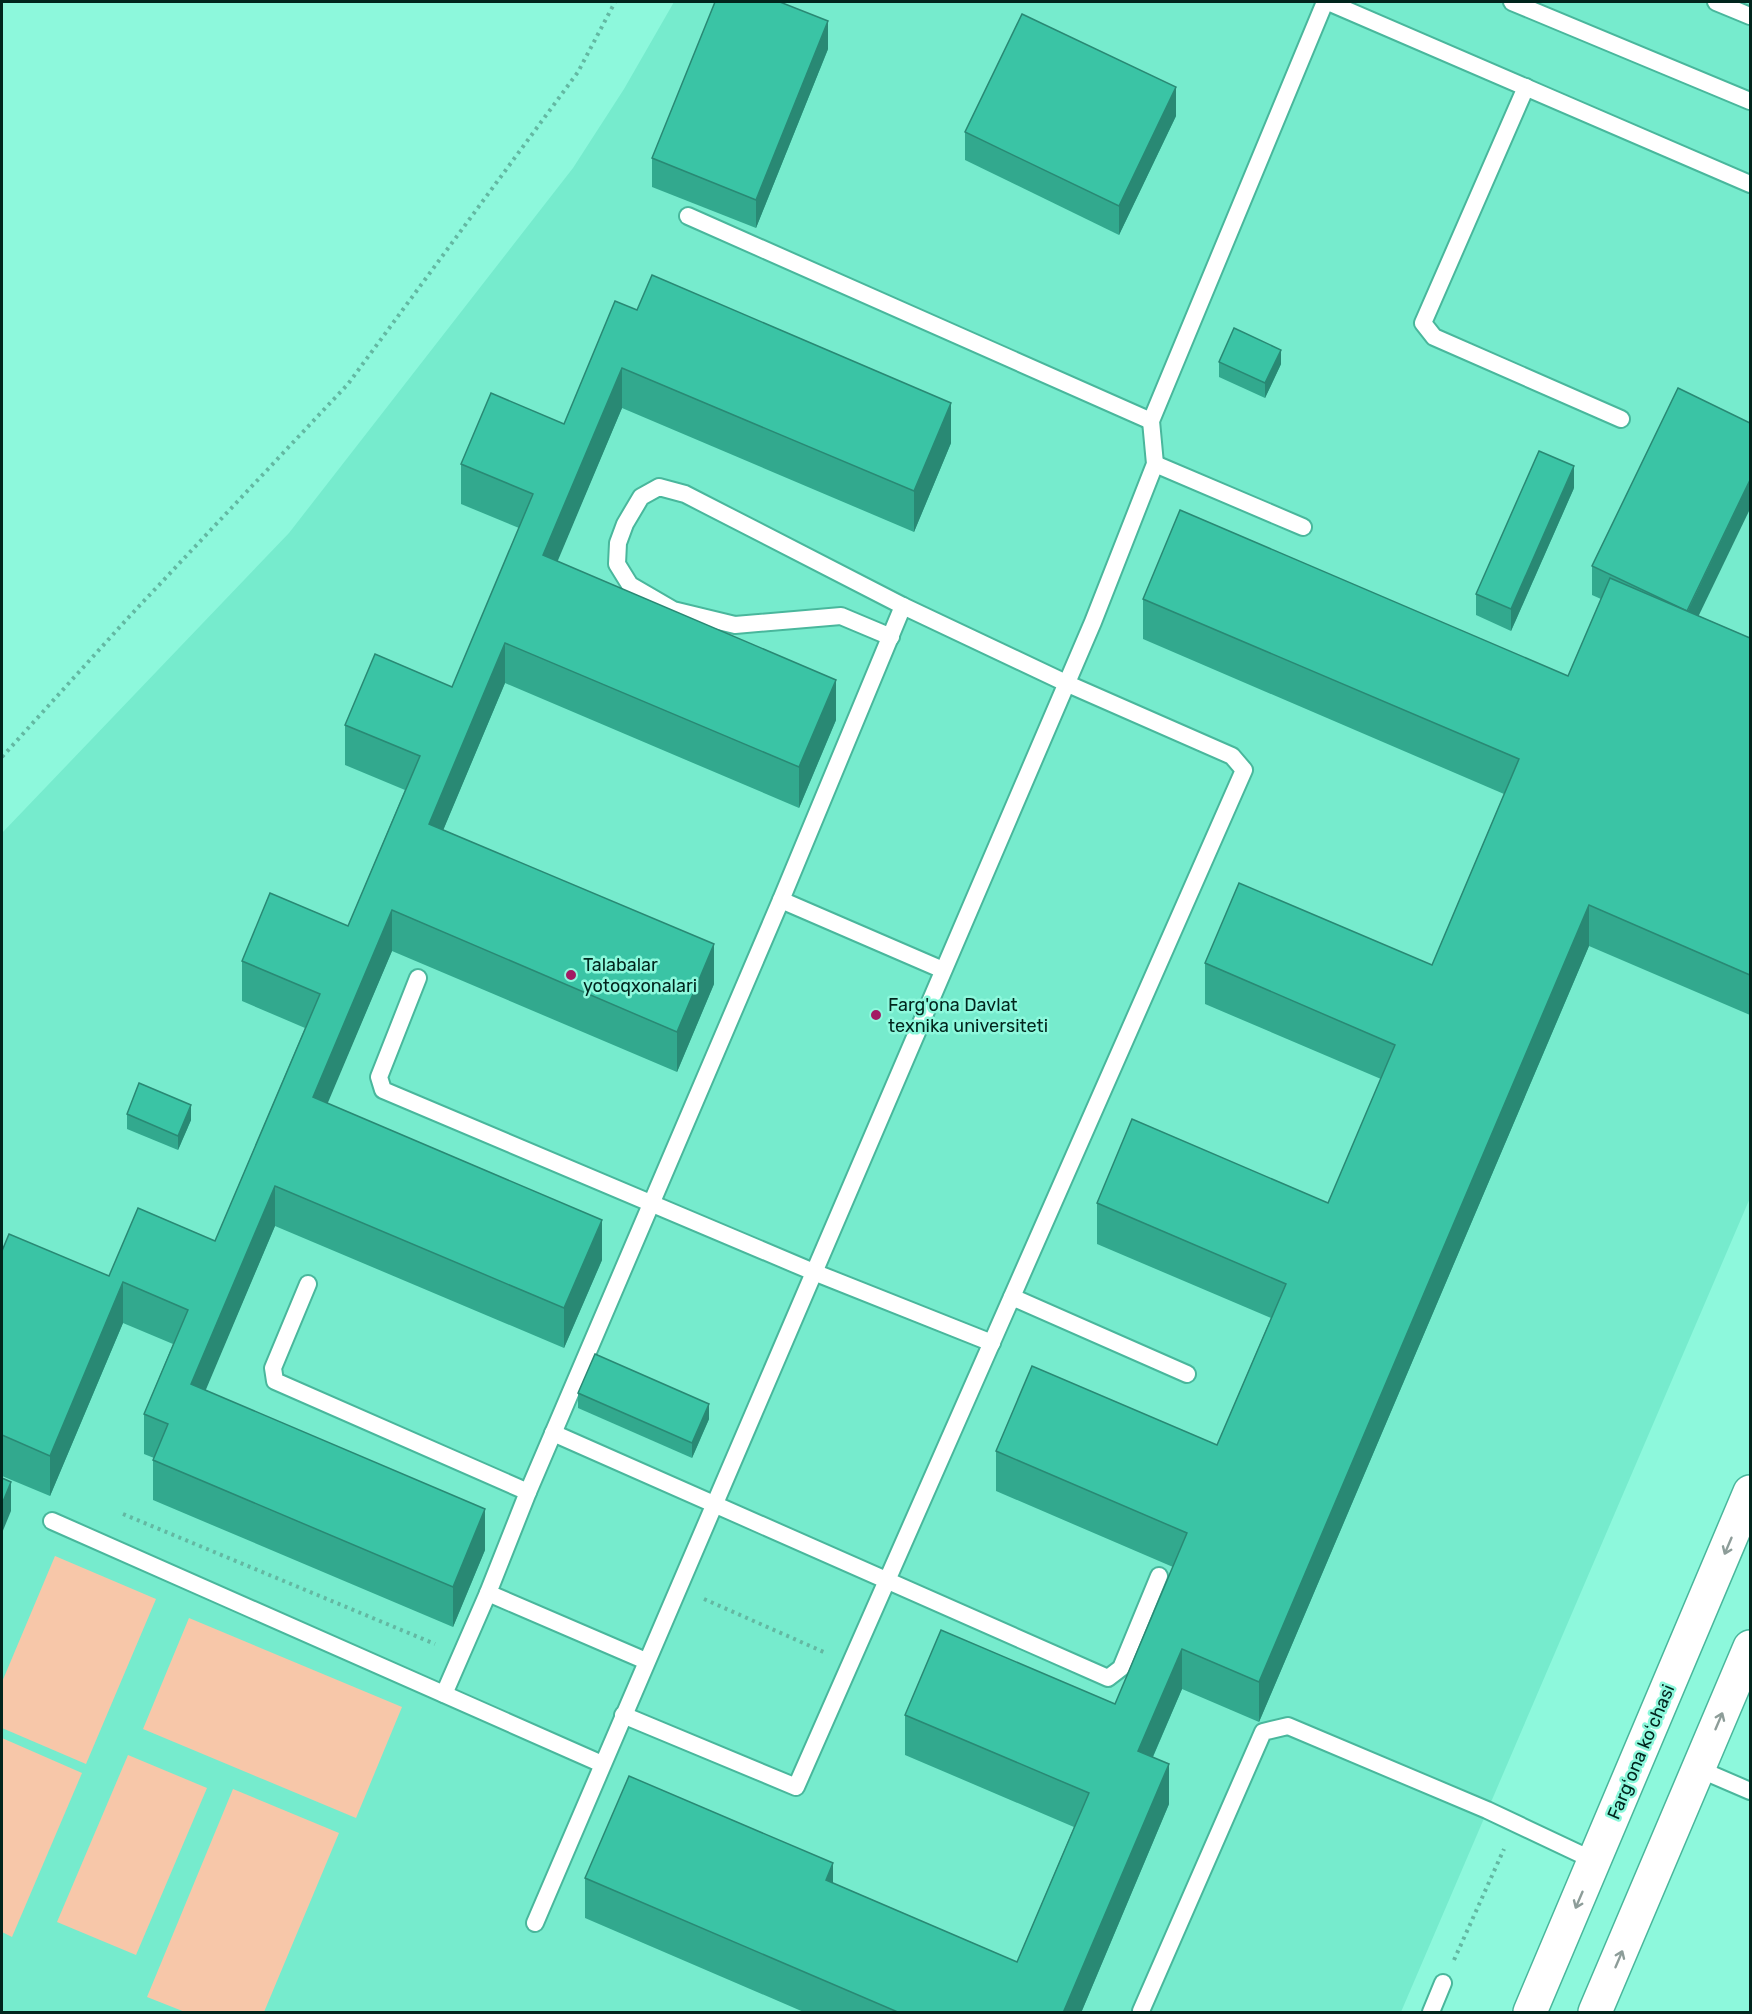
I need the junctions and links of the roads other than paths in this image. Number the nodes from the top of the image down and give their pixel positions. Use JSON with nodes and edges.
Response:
{"nodes":[{"id":1,"x":1327,"y":2,"type":"edge"},
{"id":2,"x":1512,"y":2,"type":"edge"},
{"id":3,"x":1716,"y":2,"type":"edge"},
{"id":4,"x":1750,"y":16,"type":"edge"},
{"id":5,"x":1526,"y":87,"type":"junction"},
{"id":6,"x":1750,"y":101,"type":"edge"},
{"id":7,"x":1750,"y":184,"type":"edge"},
{"id":8,"x":688,"y":216,"type":"dead end"},
{"id":9,"x":1621,"y":419,"type":"dead end"},
{"id":10,"x":1151,"y":421,"type":"junction"},
{"id":11,"x":1155,"y":464,"type":"junction"},
{"id":12,"x":1303,"y":527,"type":"dead end"},
{"id":13,"x":903,"y":606,"type":"junction"},
{"id":14,"x":891,"y":637,"type":"junction"},
{"id":15,"x":1068,"y":684,"type":"junction"},
{"id":16,"x":781,"y":900,"type":"junction"},
{"id":17,"x":943,"y":970,"type":"junction"},
{"id":18,"x":418,"y":978,"type":"dead end"},
{"id":19,"x":651,"y":1204,"type":"junction"},
{"id":20,"x":816,"y":1273,"type":"junction"},
{"id":21,"x":308,"y":1284,"type":"dead end"},
{"id":22,"x":1012,"y":1297,"type":"junction"},
{"id":23,"x":992,"y":1343,"type":"junction"},
{"id":24,"x":1187,"y":1374,"type":"dead end"},
{"id":25,"x":553,"y":1433,"type":"junction"},
{"id":26,"x":528,"y":1492,"type":"junction"},
{"id":27,"x":1750,"y":1492,"type":"edge"},
{"id":28,"x":714,"y":1505,"type":"junction"},
{"id":29,"x":52,"y":1521,"type":"dead end"},
{"id":30,"x":1159,"y":1576,"type":"dead end"},
{"id":31,"x":887,"y":1581,"type":"junction"},
{"id":32,"x":488,"y":1593,"type":"junction"},
{"id":33,"x":1750,"y":1647,"type":"edge"},
{"id":34,"x":645,"y":1661,"type":"junction"},
{"id":35,"x":444,"y":1694,"type":"junction"},
{"id":36,"x":623,"y":1715,"type":"junction"},
{"id":37,"x":602,"y":1764,"type":"junction"},
{"id":38,"x":1700,"y":1769,"type":"junction"},
{"id":39,"x":1750,"y":1791,"type":"edge"},
{"id":40,"x":1595,"y":1861,"type":"junction"},
{"id":41,"x":535,"y":1923,"type":"dead end"},
{"id":42,"x":1443,"y":1983,"type":"road end"},
{"id":43,"x":1141,"y":2011,"type":"dead end"},
{"id":44,"x":1431,"y":2013,"type":"edge"},
{"id":45,"x":1530,"y":2013,"type":"edge"},
{"id":46,"x":1595,"y":2013,"type":"edge"}],
"edges":[{"from":1,"to":5,"type":"lane"},
{"from":1,"to":10,"type":"lane"},
{"from":2,"to":6,"type":"lane"},
{"from":3,"to":4,"type":"lane"},
{"from":5,"to":7,"type":"lane"},
{"from":5,"to":9,"type":"lane"},
{"from":8,"to":10,"type":"lane"},
{"from":10,"to":11,"type":"lane"},
{"from":11,"to":12,"type":"lane"},
{"from":11,"to":15,"type":"lane"},
{"from":13,"to":14,"type":"lane"},
{"from":13,"to":14,"type":"lane"},
{"from":13,"to":15,"type":"lane"},
{"from":14,"to":16,"type":"lane"},
{"from":15,"to":17,"type":"lane"},
{"from":15,"to":22,"type":"lane"},
{"from":16,"to":17,"type":"lane"},
{"from":16,"to":19,"type":"lane"},
{"from":17,"to":20,"type":"lane"},
{"from":18,"to":19,"type":"lane"},
{"from":19,"to":20,"type":"lane"},
{"from":19,"to":25,"type":"lane"},
{"from":20,"to":23,"type":"lane"},
{"from":20,"to":28,"type":"lane"},
{"from":21,"to":26,"type":"lane"},
{"from":22,"to":23,"type":"lane"},
{"from":22,"to":24,"type":"lane"},
{"from":23,"to":31,"type":"lane"},
{"from":25,"to":26,"type":"lane"},
{"from":25,"to":28,"type":"lane"},
{"from":26,"to":32,"type":"lane"},
{"from":27,"to":40,"type":"main road","name":"Fargʻona koʻchasi","one_way":true},
{"from":28,"to":31,"type":"lane"},
{"from":28,"to":34,"type":"lane"},
{"from":29,"to":35,"type":"lane"},
{"from":30,"to":31,"type":"lane"},
{"from":31,"to":36,"type":"lane"},
{"from":32,"to":34,"type":"lane"},
{"from":32,"to":35,"type":"lane"},
{"from":38,"to":33,"type":"main road","one_way":true},
{"from":34,"to":36,"type":"lane"},
{"from":35,"to":37,"type":"lane"},
{"from":36,"to":37,"type":"lane"},
{"from":37,"to":41,"type":"lane"},
{"from":38,"to":39,"type":"lane"},
{"from":46,"to":38,"type":"main road","one_way":true},
{"from":40,"to":43,"type":"lane"},
{"from":40,"to":45,"type":"main road","name":"Fargʻona koʻchasi","one_way":true},
{"from":42,"to":44,"type":"lane"}]}
